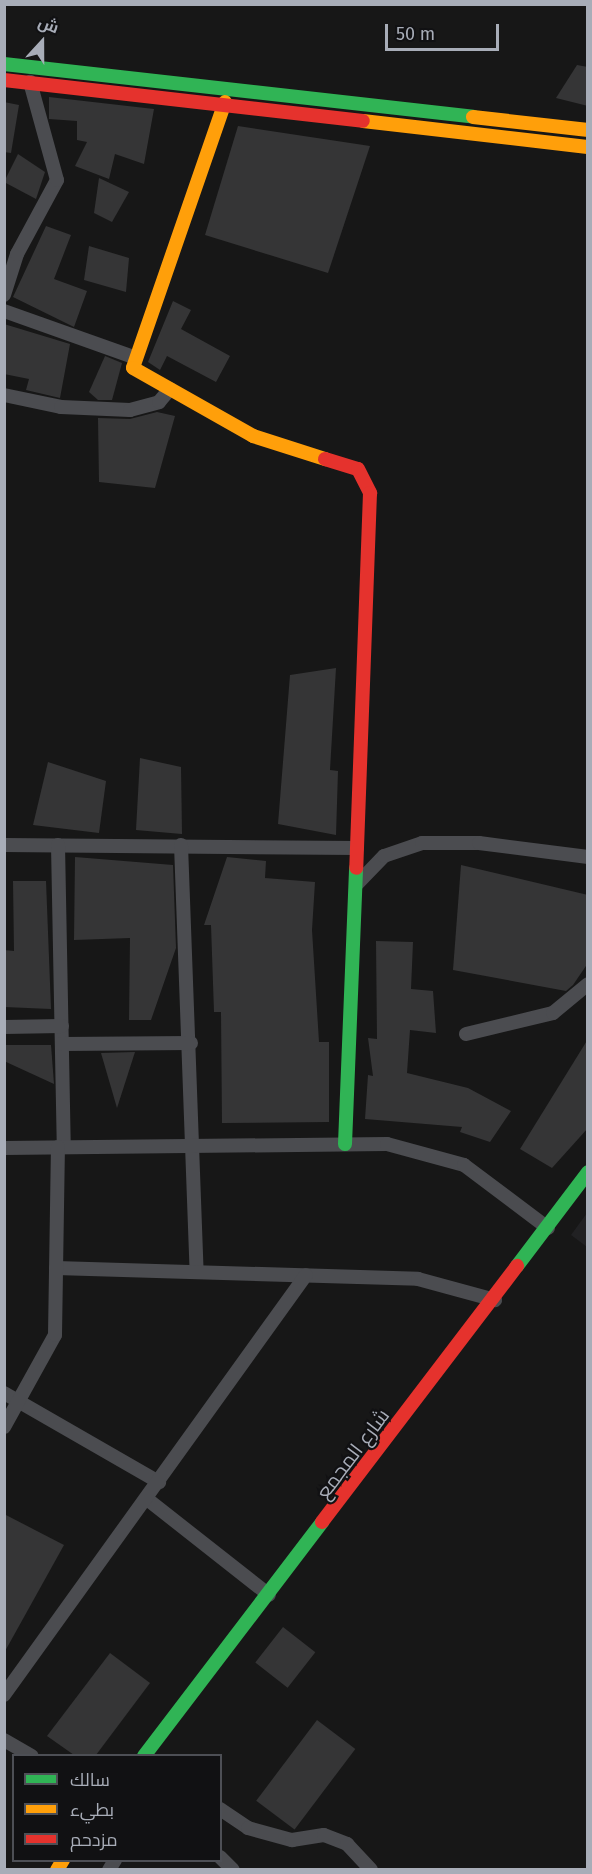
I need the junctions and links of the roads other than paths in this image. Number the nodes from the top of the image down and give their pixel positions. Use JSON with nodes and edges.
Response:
{"nodes":[{"id":1,"x":4,"y":64,"type":"edge"},
{"id":2,"x":4,"y":80,"type":"edge"},
{"id":3,"x":30,"y":82,"type":"junction"},
{"id":4,"x":225,"y":102,"type":"junction"},
{"id":5,"x":588,"y":130,"type":"edge"},
{"id":6,"x":588,"y":147,"type":"edge"},
{"id":7,"x":4,"y":295,"type":"edge"},
{"id":8,"x":4,"y":311,"type":"edge"},
{"id":9,"x":136,"y":357,"type":"junction"},
{"id":10,"x":170,"y":389,"type":"junction"},
{"id":11,"x":4,"y":395,"type":"edge"},
{"id":12,"x":4,"y":845,"type":"edge"},
{"id":13,"x":58,"y":845,"type":"junction"},
{"id":14,"x":181,"y":845,"type":"junction"},
{"id":15,"x":357,"y":848,"type":"junction"},
{"id":16,"x":588,"y":856,"type":"edge"},
{"id":17,"x":357,"y":884,"type":"junction"},
{"id":18,"x":588,"y":984,"type":"edge"},
{"id":19,"x":62,"y":1026,"type":"junction"},
{"id":20,"x":4,"y":1027,"type":"edge"},
{"id":21,"x":466,"y":1034,"type":"dead end"},
{"id":22,"x":190,"y":1043,"type":"junction"},
{"id":23,"x":62,"y":1044,"type":"junction"},
{"id":24,"x":345,"y":1144,"type":"junction"},
{"id":25,"x":195,"y":1146,"type":"junction"},
{"id":26,"x":61,"y":1147,"type":"junction"},
{"id":27,"x":4,"y":1148,"type":"edge"},
{"id":28,"x":588,"y":1172,"type":"edge"},
{"id":29,"x":548,"y":1227,"type":"junction"},
{"id":30,"x":56,"y":1268,"type":"junction"},
{"id":31,"x":197,"y":1272,"type":"junction"},
{"id":32,"x":306,"y":1275,"type":"junction"},
{"id":33,"x":495,"y":1300,"type":"junction"},
{"id":34,"x":4,"y":1393,"type":"edge"},
{"id":35,"x":19,"y":1401,"type":"junction"},
{"id":36,"x":4,"y":1427,"type":"edge"},
{"id":37,"x":159,"y":1482,"type":"junction"},
{"id":38,"x":147,"y":1499,"type":"junction"},
{"id":39,"x":269,"y":1595,"type":"junction"},
{"id":40,"x":4,"y":1695,"type":"edge"},
{"id":41,"x":4,"y":1740,"type":"edge"},
{"id":42,"x":30,"y":1754,"type":"edge"},
{"id":43,"x":146,"y":1754,"type":"edge"},
{"id":44,"x":222,"y":1810,"type":"edge"},
{"id":45,"x":371,"y":1869,"type":"edge"}],
"edges":[{"from":1,"to":5,"type":"street"},
{"from":2,"to":3,"type":"street"},
{"from":3,"to":4,"type":"street"},
{"from":3,"to":7,"type":"street"},
{"from":4,"to":6,"type":"street"},
{"from":4,"to":9,"type":"street"},
{"from":8,"to":9,"type":"street"},
{"from":9,"to":10,"type":"street"},
{"from":10,"to":11,"type":"street"},
{"from":10,"to":15,"type":"street"},
{"from":12,"to":13,"type":"street"},
{"from":13,"to":14,"type":"street"},
{"from":13,"to":19,"type":"street"},
{"from":14,"to":15,"type":"street"},
{"from":14,"to":22,"type":"street"},
{"from":15,"to":17,"type":"street"},
{"from":16,"to":17,"type":"street"},
{"from":17,"to":24,"type":"street"},
{"from":18,"to":21,"type":"street"},
{"from":19,"to":20,"type":"street"},
{"from":19,"to":23,"type":"street"},
{"from":22,"to":23,"type":"street"},
{"from":22,"to":25,"type":"street"},
{"from":23,"to":26,"type":"street"},
{"from":24,"to":25,"type":"street"},
{"from":24,"to":29,"type":"street"},
{"from":25,"to":26,"type":"street"},
{"from":25,"to":31,"type":"street"},
{"from":26,"to":27,"type":"street"},
{"from":26,"to":30,"type":"street"},
{"from":28,"to":29,"type":"street","name":"شارع المجمع"},
{"from":29,"to":33,"type":"street","name":"شارع المجمع"},
{"from":30,"to":31,"type":"street"},
{"from":30,"to":35,"type":"street"},
{"from":31,"to":32,"type":"street"},
{"from":32,"to":33,"type":"street"},
{"from":32,"to":37,"type":"street"},
{"from":33,"to":39,"type":"street","name":"شارع المجمع"},
{"from":34,"to":35,"type":"street"},
{"from":35,"to":36,"type":"street"},
{"from":35,"to":37,"type":"street"},
{"from":37,"to":38,"type":"street"},
{"from":38,"to":39,"type":"street"},
{"from":38,"to":40,"type":"street"},
{"from":39,"to":43,"type":"street","name":"شارع المجمع"},
{"from":41,"to":42,"type":"street"},
{"from":44,"to":45,"type":"street"}]}
